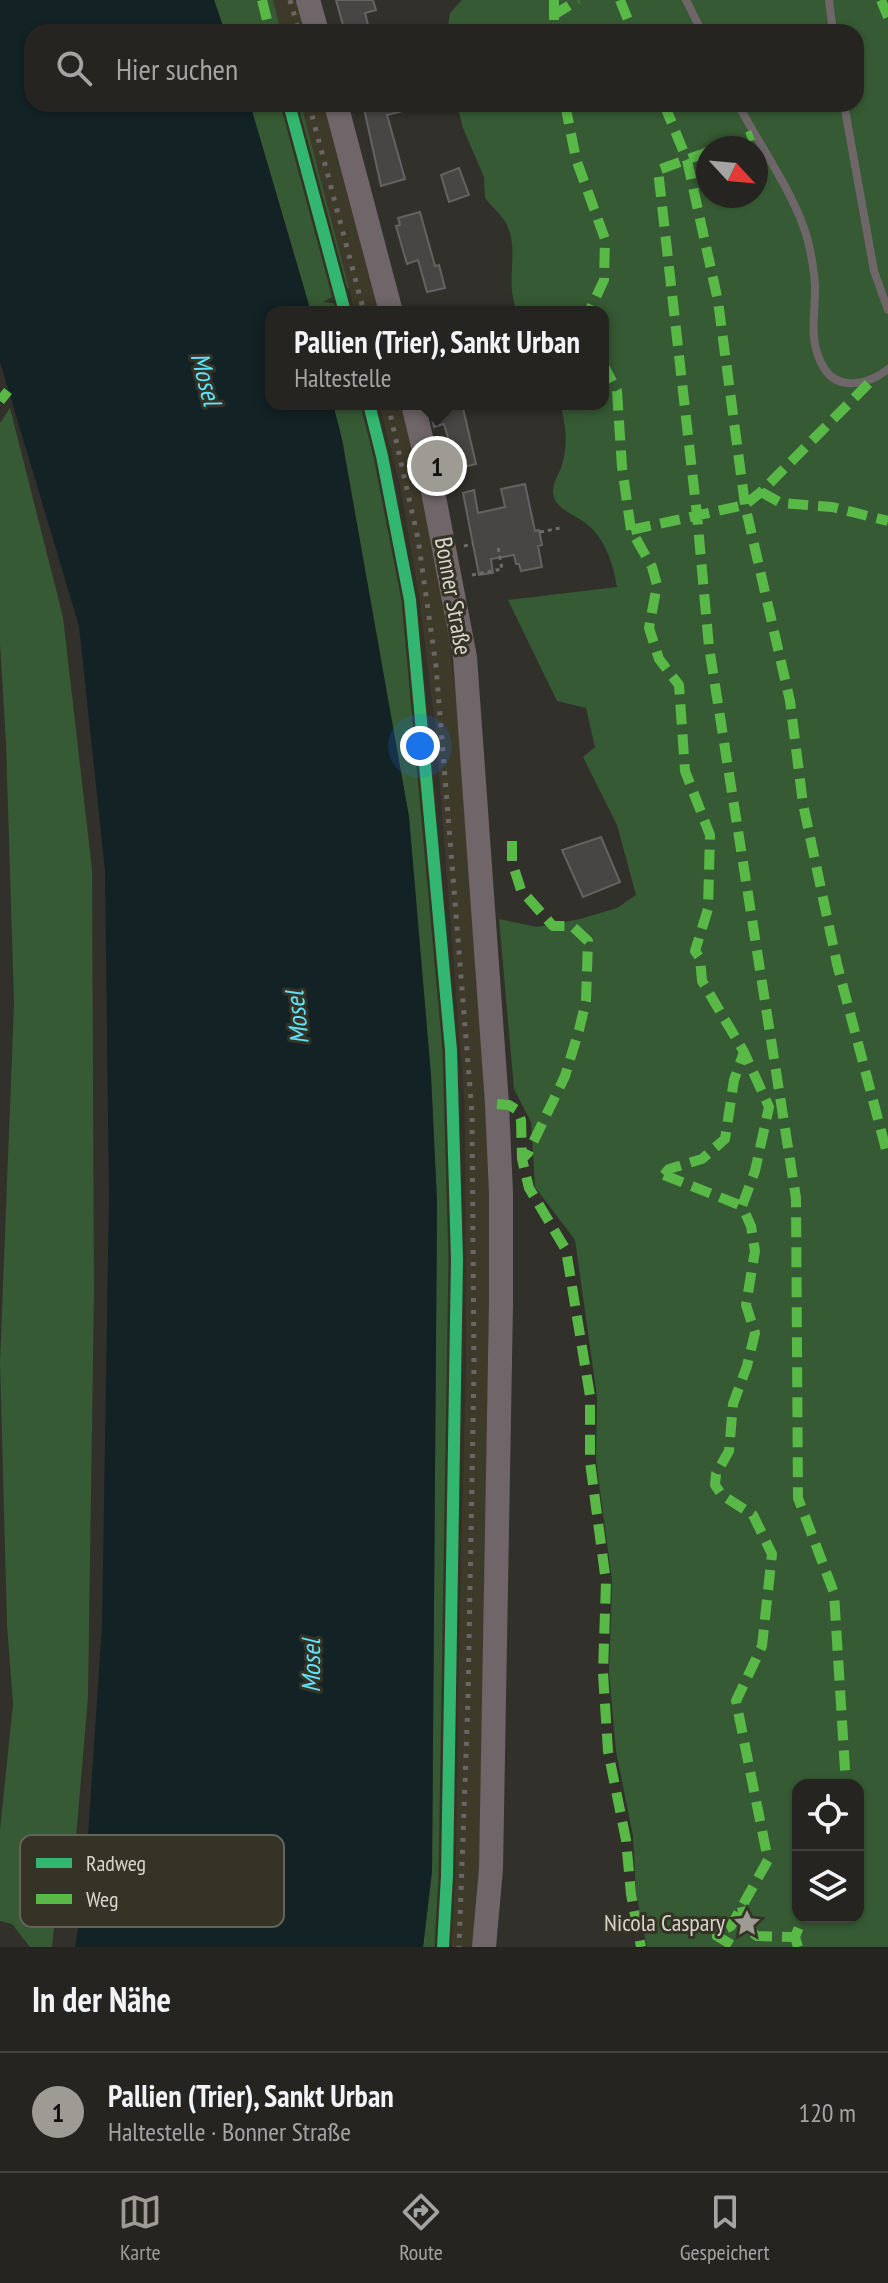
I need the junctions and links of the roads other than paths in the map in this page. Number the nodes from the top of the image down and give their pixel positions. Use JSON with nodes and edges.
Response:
{"nodes":[{"id":1,"x":308,"y":0,"type":"edge"},
{"id":2,"x":686,"y":0,"type":"edge"},
{"id":3,"x":829,"y":0,"type":"edge"},
{"id":4,"x":315,"y":24,"type":"edge"},
{"id":5,"x":698,"y":24,"type":"edge"},
{"id":6,"x":832,"y":24,"type":"edge"},
{"id":7,"x":338,"y":112,"type":"edge"},
{"id":8,"x":742,"y":112,"type":"edge"},
{"id":9,"x":845,"y":112,"type":"edge"},
{"id":10,"x":389,"y":306,"type":"edge"},
{"id":11,"x":888,"y":310,"type":"edge"},
{"id":12,"x":888,"y":369,"type":"edge"},
{"id":13,"x":414,"y":410,"type":"edge"},
{"id":14,"x":484,"y":1947,"type":"edge"}],
"edges":[{"from":1,"to":4,"type":"main road"},
{"from":2,"to":5,"type":"lane"},
{"from":3,"to":6,"type":"lane"},
{"from":7,"to":10,"type":"main road"},
{"from":8,"to":12,"type":"lane"},
{"from":9,"to":11,"type":"lane"},
{"from":13,"to":14,"type":"main road","name":"Bonner Straße"}]}
